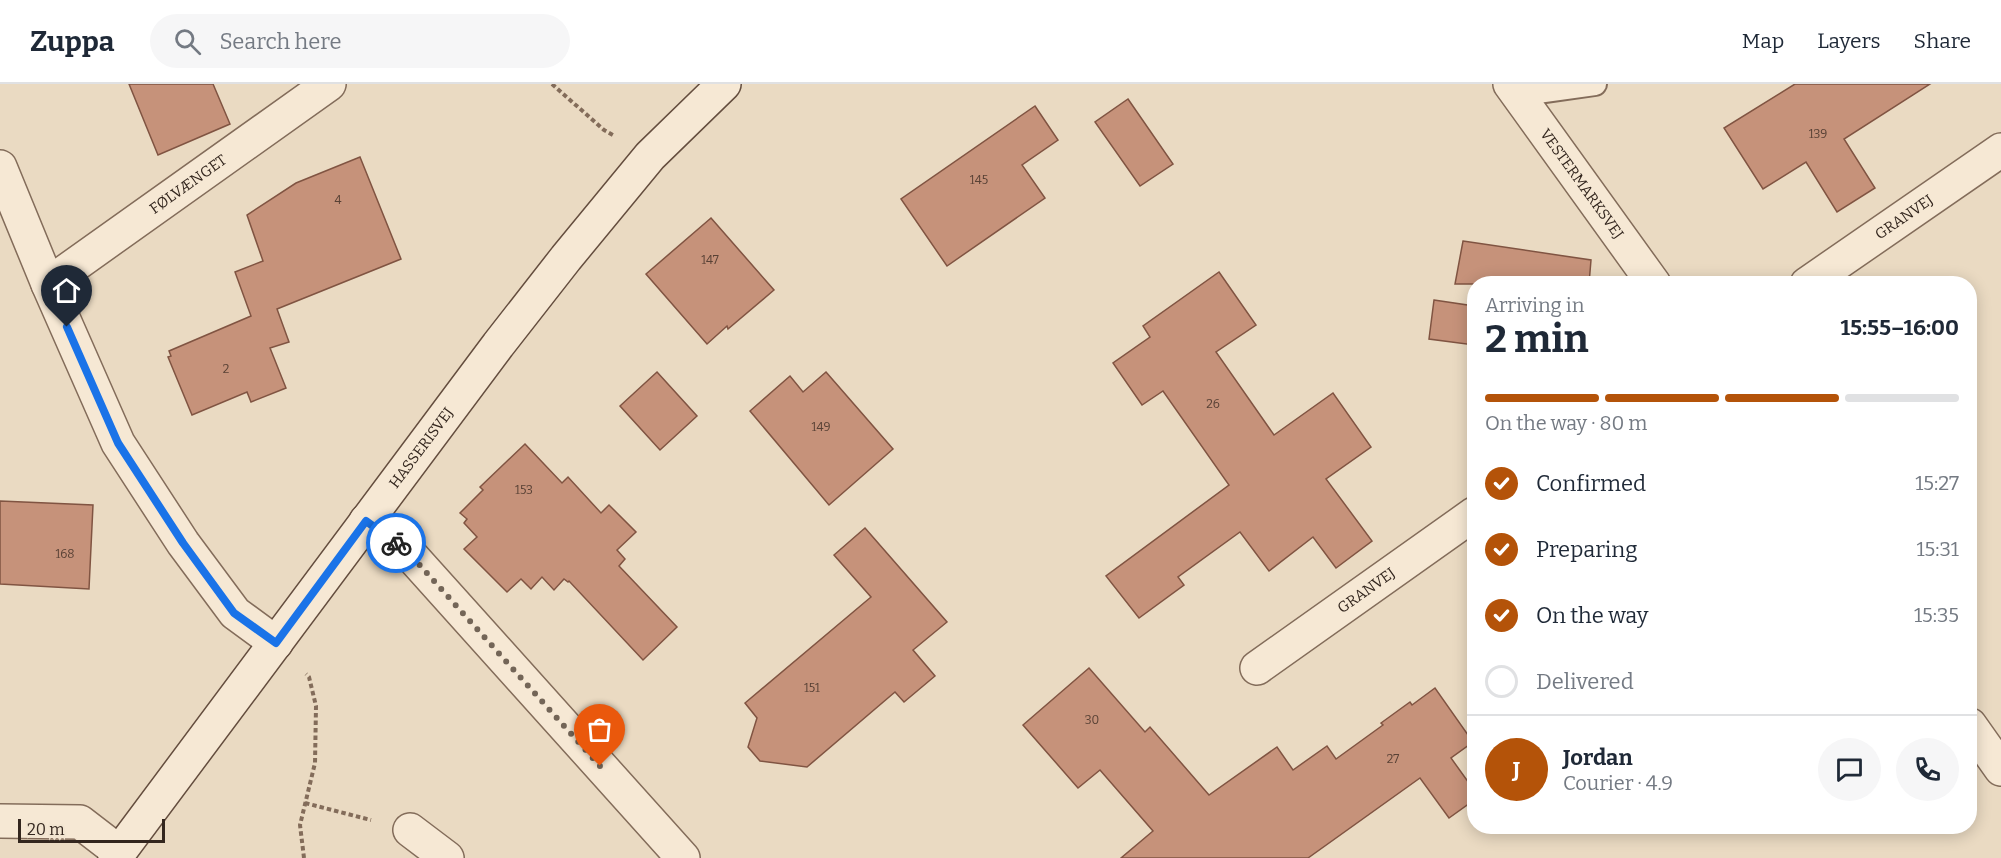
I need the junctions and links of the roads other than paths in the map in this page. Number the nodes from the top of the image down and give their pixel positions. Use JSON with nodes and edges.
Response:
{"nodes":[{"id":1,"x":328,"y":84,"type":"edge"},
{"id":2,"x":724,"y":84,"type":"edge"},
{"id":3,"x":1595,"y":84,"type":"edge"},
{"id":4,"x":1514,"y":89,"type":"edge"},
{"id":5,"x":2001,"y":150,"type":"edge"},
{"id":6,"x":0,"y":167,"type":"edge"},
{"id":7,"x":1648,"y":276,"type":"edge"},
{"id":8,"x":1819,"y":276,"type":"edge"},
{"id":9,"x":48,"y":284,"type":"junction"},
{"id":10,"x":1467,"y":519,"type":"edge"},
{"id":11,"x":366,"y":521,"type":"junction"},
{"id":12,"x":276,"y":643,"type":"junction"},
{"id":13,"x":1257,"y":668,"type":"dead end"},
{"id":14,"x":1977,"y":735,"type":"edge"},
{"id":15,"x":2001,"y":769,"type":"edge"},
{"id":16,"x":0,"y":821,"type":"edge"},
{"id":17,"x":410,"y":830,"type":"road end"},
{"id":18,"x":117,"y":855,"type":"edge"},
{"id":19,"x":679,"y":857,"type":"edge"},
{"id":20,"x":447,"y":858,"type":"edge"}],
"edges":[{"from":1,"to":9,"type":"street","name":"FØLVÆNGET"},
{"from":2,"to":11,"type":"street","name":"HASSERISVEJ"},
{"from":3,"to":4,"type":"lane"},
{"from":4,"to":7,"type":"street","name":"VESTERMARKSVEJ"},
{"from":5,"to":8,"type":"street","name":"GRANVEJ"},
{"from":6,"to":9,"type":"street"},
{"from":9,"to":12,"type":"street"},
{"from":10,"to":13,"type":"street","name":"GRANVEJ"},
{"from":11,"to":12,"type":"street","name":"HASSERISVEJ"},
{"from":11,"to":19,"type":"street"},
{"from":12,"to":18,"type":"street","name":"HASSERISVEJ"},
{"from":14,"to":15,"type":"street"},
{"from":16,"to":18,"type":"street"},
{"from":17,"to":20,"type":"street"}]}
